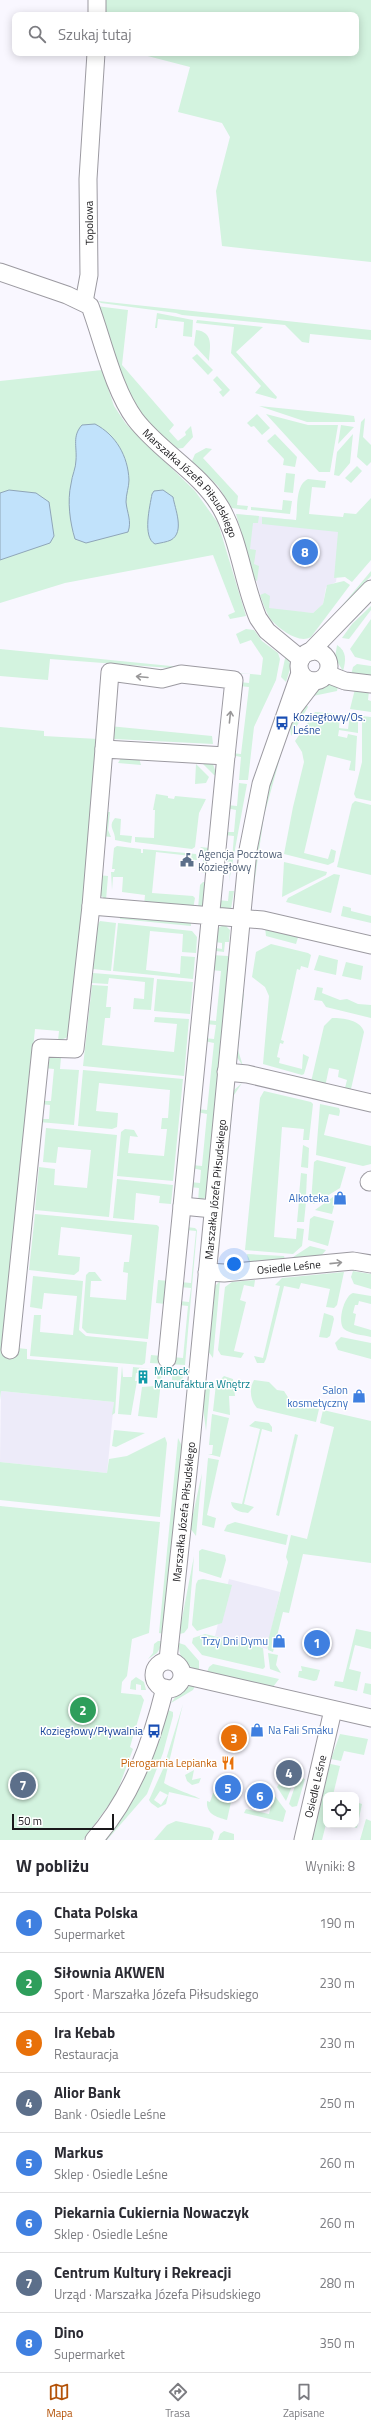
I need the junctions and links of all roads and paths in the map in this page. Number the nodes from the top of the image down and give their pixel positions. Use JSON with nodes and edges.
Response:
{"nodes":[{"id":1,"x":97,"y":0,"type":"edge"},
{"id":2,"x":97,"y":12,"type":"edge"},
{"id":3,"x":96,"y":56,"type":"edge"},
{"id":4,"x":0,"y":272,"type":"edge"},
{"id":5,"x":84,"y":302,"type":"junction"},
{"id":6,"x":367,"y":594,"type":"edge"},
{"id":7,"x":313,"y":667,"type":"junction"},
{"id":8,"x":371,"y":684,"type":"edge"},
{"id":9,"x":104,"y":749,"type":"junction"},
{"id":10,"x":226,"y":756,"type":"junction"},
{"id":11,"x":91,"y":906,"type":"junction"},
{"id":12,"x":210,"y":917,"type":"junction"},
{"id":13,"x":240,"y":918,"type":"junction"},
{"id":14,"x":371,"y":945,"type":"edge"},
{"id":15,"x":226,"y":1072,"type":"junction"},
{"id":16,"x":371,"y":1103,"type":"edge"},
{"id":17,"x":182,"y":1206,"type":"junction"},
{"id":18,"x":213,"y":1209,"type":"junction"},
{"id":19,"x":371,"y":1264,"type":"edge"},
{"id":20,"x":207,"y":1272,"type":"junction"},
{"id":21,"x":10,"y":1350,"type":"dead end"},
{"id":22,"x":167,"y":1359,"type":"dead end"},
{"id":23,"x":168,"y":1660,"type":"junction"},
{"id":24,"x":183,"y":1675,"type":"junction"},
{"id":25,"x":165,"y":1688,"type":"junction"},
{"id":26,"x":333,"y":1710,"type":"junction"},
{"id":27,"x":371,"y":1718,"type":"edge"},
{"id":28,"x":94,"y":1840,"type":"edge"},
{"id":29,"x":303,"y":1840,"type":"edge"}],
"edges":[{"from":1,"to":2,"type":"street"},
{"from":3,"to":5,"type":"street","name":"Topolowa"},
{"from":4,"to":5,"type":"street"},
{"from":5,"to":7,"type":"street","name":"Marszałka Józefa Piłsudskiego"},
{"from":6,"to":7,"type":"street","name":"Marszałka Józefa Piłsudskiego"},
{"from":7,"to":8,"type":"street"},
{"from":7,"to":13,"type":"street","name":"Marszałka Józefa Piłsudskiego"},
{"from":9,"to":10,"type":"street"},
{"from":10,"to":9,"type":"street","one_way":true},
{"from":9,"to":11,"type":"street"},
{"from":10,"to":12,"type":"street"},
{"from":11,"to":12,"type":"street"},
{"from":11,"to":21,"type":"street"},
{"from":12,"to":13,"type":"street"},
{"from":12,"to":17,"type":"street"},
{"from":13,"to":14,"type":"street"},
{"from":13,"to":15,"type":"street","name":"Marszałka Józefa Piłsudskiego"},
{"from":15,"to":16,"type":"street"},
{"from":15,"to":18,"type":"street","name":"Marszałka Józefa Piłsudskiego"},
{"from":17,"to":18,"type":"street"},
{"from":17,"to":22,"type":"street"},
{"from":18,"to":20,"type":"street","name":"Marszałka Józefa Piłsudskiego"},
{"from":20,"to":19,"type":"street","name":"Osiedle Leśne","one_way":true},
{"from":20,"to":23,"type":"street","name":"Marszałka Józefa Piłsudskiego"},
{"from":23,"to":24,"type":"street"},
{"from":23,"to":25,"type":"street"},
{"from":24,"to":25,"type":"street"},
{"from":24,"to":26,"type":"street"},
{"from":25,"to":28,"type":"street"},
{"from":26,"to":27,"type":"street"},
{"from":26,"to":29,"type":"street","name":"Osiedle Leśne"}]}
